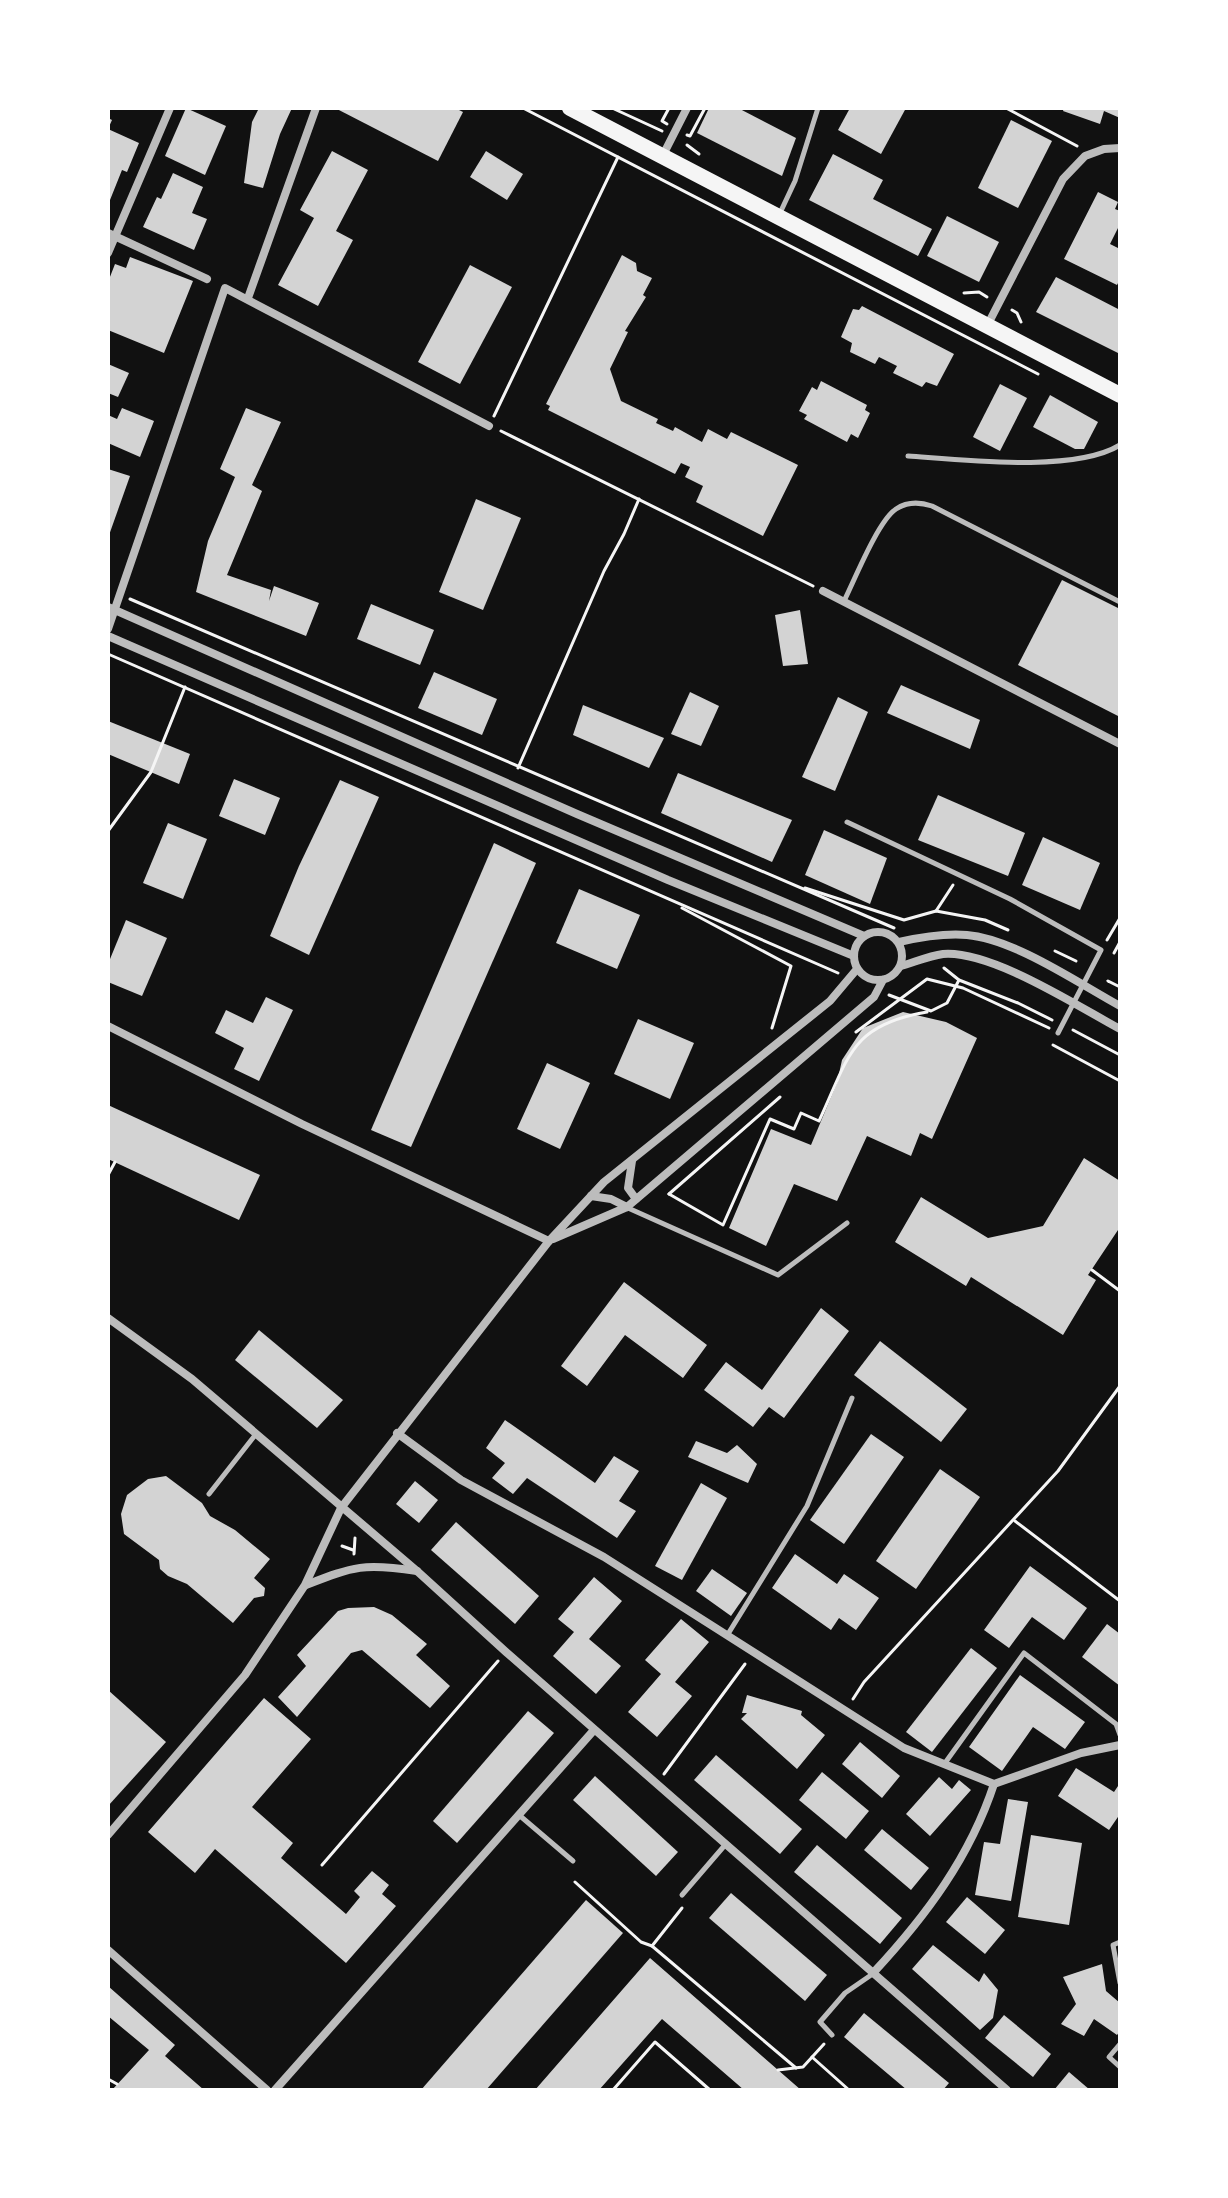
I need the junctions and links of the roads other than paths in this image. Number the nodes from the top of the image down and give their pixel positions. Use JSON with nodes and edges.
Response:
{"nodes":[{"id":1,"x":170,"y":108,"type":"edge"},
{"id":2,"x":316,"y":108,"type":"edge"},
{"id":3,"x":570,"y":108,"type":"edge"},
{"id":4,"x":687,"y":108,"type":"edge"},
{"id":5,"x":818,"y":108,"type":"edge"},
{"id":6,"x":1120,"y":148,"type":"edge"},
{"id":7,"x":662,"y":157,"type":"junction"},
{"id":8,"x":778,"y":218,"type":"junction"},
{"id":9,"x":112,"y":235,"type":"edge"},
{"id":10,"x":108,"y":253,"type":"edge"},
{"id":11,"x":207,"y":279,"type":"dead end"},
{"id":12,"x":248,"y":298,"type":"junction"},
{"id":13,"x":987,"y":326,"type":"junction"},
{"id":14,"x":1120,"y":395,"type":"edge"},
{"id":15,"x":489,"y":426,"type":"road end"},
{"id":16,"x":1120,"y":445,"type":"edge"},
{"id":17,"x":908,"y":456,"type":"dead end"},
{"id":18,"x":823,"y":591,"type":"road end"},
{"id":19,"x":843,"y":602,"type":"junction"},
{"id":20,"x":1120,"y":602,"type":"edge"},
{"id":21,"x":111,"y":609,"type":"edge"},
{"id":22,"x":108,"y":629,"type":"edge"},
{"id":23,"x":108,"y":636,"type":"edge"},
{"id":24,"x":1120,"y":744,"type":"edge"},
{"id":25,"x":847,"y":822,"type":"dead end"},
{"id":26,"x":864,"y":936,"type":"junction"},
{"id":27,"x":899,"y":942,"type":"junction"},
{"id":28,"x":854,"y":956,"type":"junction"},
{"id":29,"x":901,"y":966,"type":"junction"},
{"id":30,"x":857,"y":969,"type":"junction"},
{"id":31,"x":883,"y":980,"type":"junction"},
{"id":32,"x":1082,"y":985,"type":"junction"},
{"id":33,"x":1073,"y":1003,"type":"junction"},
{"id":34,"x":1120,"y":1006,"type":"edge"},
{"id":35,"x":108,"y":1026,"type":"edge"},
{"id":36,"x":1120,"y":1029,"type":"edge"},
{"id":37,"x":1058,"y":1033,"type":"road end"},
{"id":38,"x":632,"y":1161,"type":"junction"},
{"id":39,"x":591,"y":1196,"type":"junction"},
{"id":40,"x":636,"y":1199,"type":"junction"},
{"id":41,"x":627,"y":1207,"type":"junction"},
{"id":42,"x":847,"y":1223,"type":"dead end"},
{"id":43,"x":549,"y":1241,"type":"junction"},
{"id":44,"x":108,"y":1318,"type":"edge"},
{"id":45,"x":852,"y":1398,"type":"dead end"},
{"id":46,"x":397,"y":1433,"type":"junction"},
{"id":47,"x":256,"y":1434,"type":"junction"},
{"id":48,"x":209,"y":1494,"type":"dead end"},
{"id":49,"x":341,"y":1508,"type":"junction"},
{"id":50,"x":417,"y":1571,"type":"junction"},
{"id":51,"x":305,"y":1585,"type":"junction"},
{"id":52,"x":728,"y":1634,"type":"junction"},
{"id":53,"x":594,"y":1730,"type":"junction"},
{"id":54,"x":1120,"y":1735,"type":"edge"},
{"id":55,"x":1120,"y":1745,"type":"edge"},
{"id":56,"x":944,"y":1764,"type":"junction"},
{"id":57,"x":994,"y":1784,"type":"junction"},
{"id":58,"x":519,"y":1815,"type":"junction"},
{"id":59,"x":108,"y":1835,"type":"edge"},
{"id":60,"x":726,"y":1844,"type":"junction"},
{"id":61,"x":573,"y":1861,"type":"dead end"},
{"id":62,"x":682,"y":1895,"type":"road end"},
{"id":63,"x":1120,"y":1942,"type":"edge"},
{"id":64,"x":108,"y":1950,"type":"edge"},
{"id":65,"x":874,"y":1972,"type":"junction"},
{"id":66,"x":1120,"y":1983,"type":"edge"},
{"id":67,"x":832,"y":2035,"type":"road end"},
{"id":68,"x":1120,"y":2044,"type":"edge"},
{"id":69,"x":1120,"y":2067,"type":"edge"},
{"id":70,"x":267,"y":2090,"type":"edge"},
{"id":71,"x":275,"y":2090,"type":"edge"},
{"id":72,"x":1007,"y":2090,"type":"edge"}],
"edges":[{"from":1,"to":9,"type":"street"},
{"from":2,"to":12,"type":"street"},
{"from":3,"to":7,"type":"main road"},
{"from":4,"to":7,"type":"street"},
{"from":5,"to":8,"type":"lane"},
{"from":6,"to":13,"type":"street"},
{"from":7,"to":8,"type":"main road"},
{"from":8,"to":13,"type":"main road"},
{"from":9,"to":10,"type":"street"},
{"from":9,"to":11,"type":"street"},
{"from":12,"to":15,"type":"street"},
{"from":12,"to":21,"type":"street"},
{"from":13,"to":14,"type":"main road"},
{"from":16,"to":17,"type":"lane"},
{"from":18,"to":19,"type":"street"},
{"from":19,"to":20,"type":"lane"},
{"from":19,"to":24,"type":"street"},
{"from":21,"to":22,"type":"street"},
{"from":21,"to":26,"type":"street"},
{"from":23,"to":28,"type":"street"},
{"from":25,"to":32,"type":"lane"},
{"from":26,"to":27,"type":"street"},
{"from":26,"to":28,"type":"street"},
{"from":27,"to":29,"type":"street"},
{"from":27,"to":32,"type":"street"},
{"from":28,"to":30,"type":"street"},
{"from":29,"to":31,"type":"street"},
{"from":29,"to":33,"type":"street"},
{"from":30,"to":31,"type":"street"},
{"from":30,"to":38,"type":"street"},
{"from":31,"to":40,"type":"street"},
{"from":32,"to":33,"type":"lane"},
{"from":32,"to":34,"type":"street"},
{"from":33,"to":36,"type":"street"},
{"from":33,"to":37,"type":"lane"},
{"from":35,"to":43,"type":"street"},
{"from":38,"to":39,"type":"street"},
{"from":38,"to":40,"type":"street"},
{"from":39,"to":41,"type":"street"},
{"from":39,"to":43,"type":"street"},
{"from":40,"to":41,"type":"street"},
{"from":41,"to":42,"type":"lane"},
{"from":41,"to":43,"type":"street"},
{"from":43,"to":46,"type":"street"},
{"from":44,"to":47,"type":"street"},
{"from":45,"to":52,"type":"lane"},
{"from":46,"to":49,"type":"street"},
{"from":46,"to":52,"type":"street"},
{"from":47,"to":48,"type":"lane"},
{"from":47,"to":49,"type":"street"},
{"from":49,"to":50,"type":"street"},
{"from":49,"to":51,"type":"street"},
{"from":50,"to":51,"type":"street"},
{"from":50,"to":53,"type":"street"},
{"from":51,"to":59,"type":"street"},
{"from":52,"to":56,"type":"street"},
{"from":53,"to":58,"type":"street"},
{"from":53,"to":60,"type":"street"},
{"from":54,"to":56,"type":"lane"},
{"from":55,"to":57,"type":"street"},
{"from":56,"to":57,"type":"street"},
{"from":57,"to":65,"type":"street"},
{"from":58,"to":61,"type":"lane"},
{"from":58,"to":71,"type":"street"},
{"from":60,"to":62,"type":"lane"},
{"from":60,"to":65,"type":"street"},
{"from":63,"to":66,"type":"lane"},
{"from":64,"to":70,"type":"street"},
{"from":65,"to":67,"type":"lane"},
{"from":65,"to":72,"type":"street"},
{"from":68,"to":69,"type":"lane"}]}
